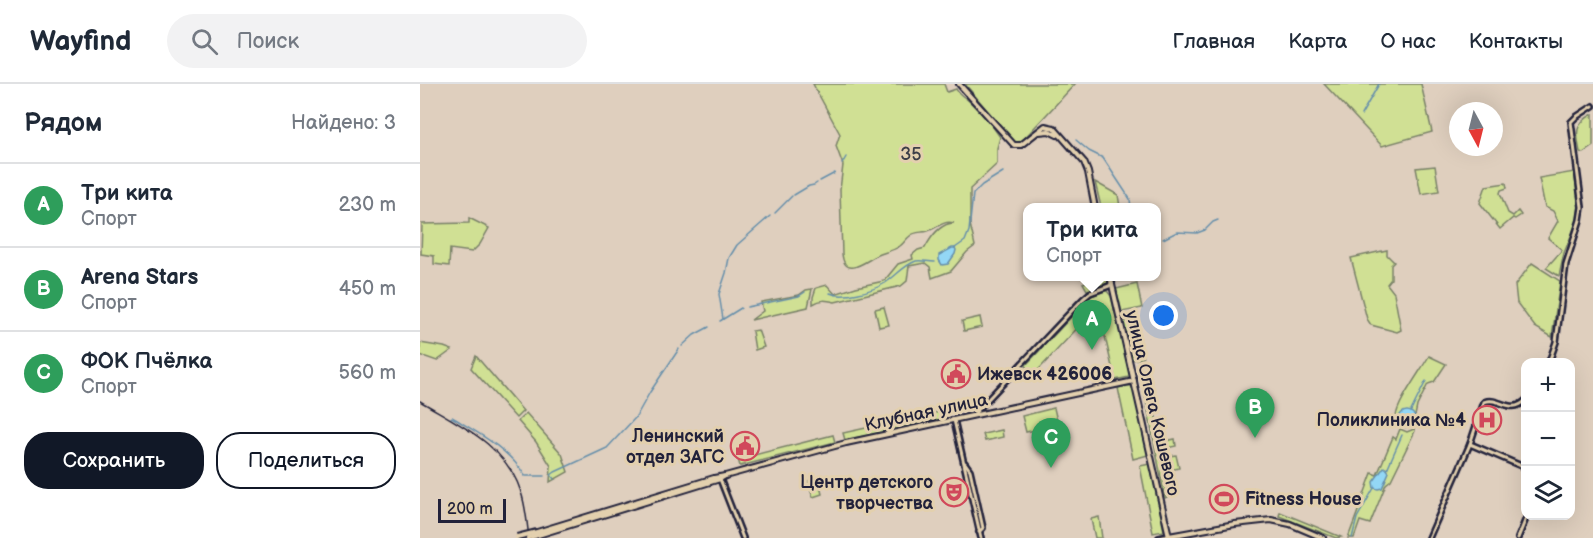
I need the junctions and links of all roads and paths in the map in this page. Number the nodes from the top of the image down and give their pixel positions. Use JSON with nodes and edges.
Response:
{"nodes":[{"id":1,"x":959,"y":84,"type":"edge"},
{"id":2,"x":1593,"y":106,"type":"edge"},
{"id":3,"x":1094,"y":203,"type":"edge"},
{"id":4,"x":1112,"y":283,"type":"joint"},
{"id":5,"x":1104,"y":288,"type":"junction"},
{"id":6,"x":1114,"y":293,"type":"junction"},
{"id":7,"x":1551,"y":358,"type":"edge"},
{"id":8,"x":1134,"y":381,"type":"junction"},
{"id":9,"x":1521,"y":404,"type":"edge"},
{"id":10,"x":972,"y":416,"type":"junction"},
{"id":11,"x":954,"y":420,"type":"junction"},
{"id":12,"x":1470,"y":444,"type":"junction"},
{"id":13,"x":1521,"y":466,"type":"edge"},
{"id":14,"x":720,"y":478,"type":"junction"},
{"id":15,"x":1525,"y":520,"type":"edge"},
{"id":16,"x":537,"y":534,"type":"junction"},
{"id":17,"x":1169,"y":536,"type":"junction"},
{"id":18,"x":514,"y":537,"type":"edge"},
{"id":19,"x":528,"y":538,"type":"edge"},
{"id":20,"x":743,"y":538,"type":"edge"},
{"id":21,"x":981,"y":538,"type":"edge"},
{"id":22,"x":1159,"y":538,"type":"edge"},
{"id":23,"x":1323,"y":538,"type":"edge"},
{"id":24,"x":1429,"y":538,"type":"edge"},
{"id":25,"x":1518,"y":538,"type":"edge"}],
"edges":[{"from":1,"to":3,"type":"main road"},
{"from":2,"to":7,"type":"street"},
{"from":4,"to":5,"type":"street"},
{"from":4,"to":6,"type":"main road","name":"улица Олега Кошевого"},
{"from":5,"to":6,"type":"street"},
{"from":5,"to":10,"type":"street"},
{"from":6,"to":8,"type":"main road","name":"улица Олега Кошевого"},
{"from":8,"to":10,"type":"main road","name":"Клубная улица"},
{"from":8,"to":17,"type":"main road","name":"улица Олега Кошевого"},
{"from":9,"to":12,"type":"street"},
{"from":10,"to":11,"type":"main road","name":"Клубная улица"},
{"from":11,"to":14,"type":"main road","name":"Клубная улица"},
{"from":11,"to":21,"type":"street"},
{"from":12,"to":13,"type":"street"},
{"from":12,"to":24,"type":"street"},
{"from":14,"to":16,"type":"main road","name":"Клубная улица"},
{"from":14,"to":20,"type":"street"},
{"from":15,"to":25,"type":"street"},
{"from":16,"to":18,"type":"main road","bridge":true},
{"from":16,"to":19,"type":"main road","bridge":true},
{"from":17,"to":22,"type":"street"},
{"from":17,"to":23,"type":"main road"}]}
